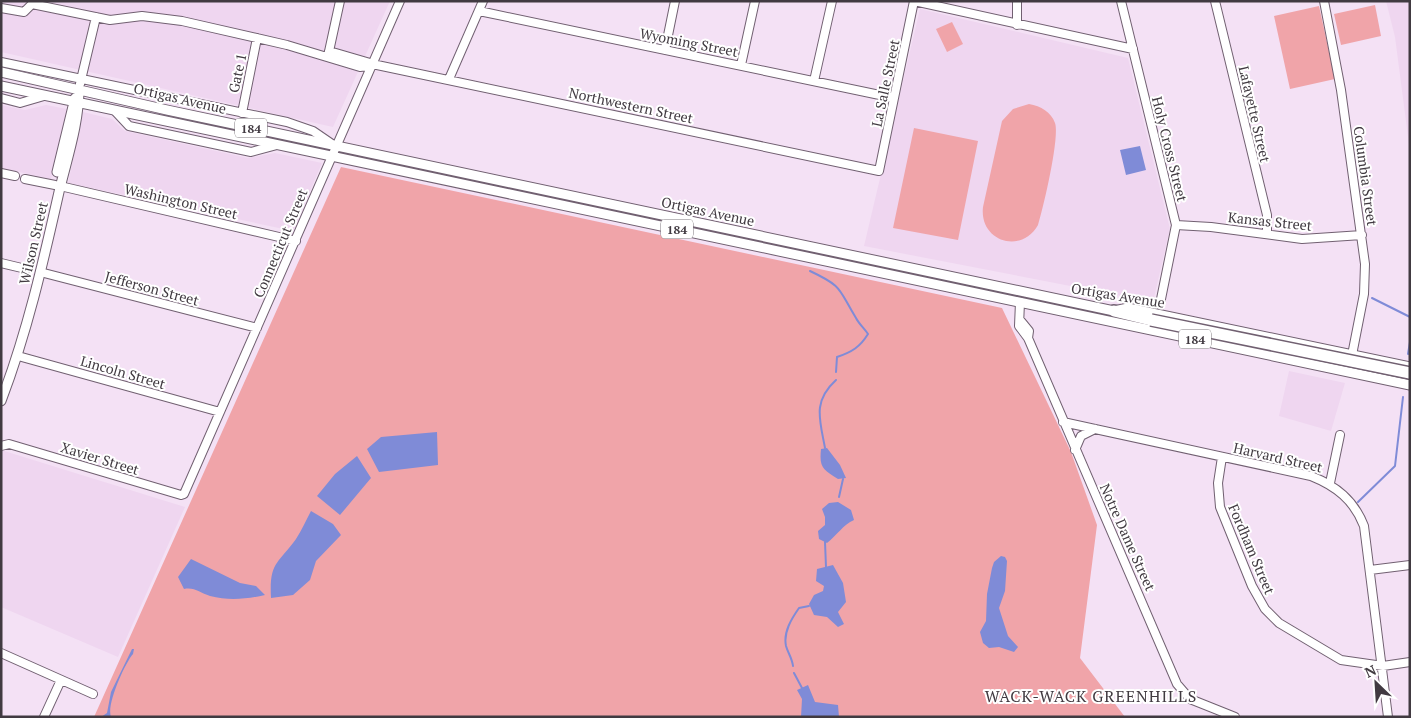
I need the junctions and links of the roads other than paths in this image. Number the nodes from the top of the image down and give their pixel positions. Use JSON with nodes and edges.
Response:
{"nodes":[{"id":1,"x":340,"y":1,"type":"edge"},
{"id":2,"x":400,"y":1,"type":"edge"},
{"id":3,"x":483,"y":1,"type":"edge"},
{"id":4,"x":675,"y":1,"type":"edge"},
{"id":5,"x":755,"y":1,"type":"edge"},
{"id":6,"x":832,"y":1,"type":"edge"},
{"id":7,"x":914,"y":1,"type":"edge"},
{"id":8,"x":1017,"y":1,"type":"edge"},
{"id":9,"x":1121,"y":1,"type":"edge"},
{"id":10,"x":1216,"y":1,"type":"edge"},
{"id":11,"x":1324,"y":1,"type":"edge"},
{"id":12,"x":1,"y":8,"type":"edge"},
{"id":13,"x":479,"y":11,"type":"junction"},
{"id":14,"x":96,"y":17,"type":"junction"},
{"id":15,"x":1017,"y":25,"type":"junction"},
{"id":16,"x":257,"y":38,"type":"junction"},
{"id":17,"x":1133,"y":49,"type":"junction"},
{"id":18,"x":665,"y":50,"type":"junction"},
{"id":19,"x":328,"y":54,"type":"junction"},
{"id":20,"x":1,"y":62,"type":"edge"},
{"id":21,"x":374,"y":64,"type":"junction"},
{"id":22,"x":741,"y":65,"type":"junction"},
{"id":23,"x":1,"y":72,"type":"edge"},
{"id":24,"x":449,"y":79,"type":"junction"},
{"id":25,"x":814,"y":81,"type":"junction"},
{"id":26,"x":80,"y":84,"type":"junction"},
{"id":27,"x":1,"y":86,"type":"edge"},
{"id":28,"x":44,"y":96,"type":"junction"},
{"id":29,"x":1,"y":98,"type":"edge"},
{"id":30,"x":894,"y":98,"type":"junction"},
{"id":31,"x":76,"y":103,"type":"junction"},
{"id":32,"x":242,"y":113,"type":"junction"},
{"id":33,"x":336,"y":146,"type":"junction"},
{"id":34,"x":332,"y":156,"type":"junction"},
{"id":35,"x":880,"y":170,"type":"joint"},
{"id":36,"x":1,"y":173,"type":"edge"},
{"id":37,"x":15,"y":176,"type":"dead end"},
{"id":38,"x":25,"y":179,"type":"dead end"},
{"id":39,"x":58,"y":186,"type":"junction"},
{"id":40,"x":1176,"y":225,"type":"junction"},
{"id":41,"x":1267,"y":234,"type":"junction"},
{"id":42,"x":1362,"y":235,"type":"junction"},
{"id":43,"x":296,"y":241,"type":"junction"},
{"id":44,"x":1,"y":263,"type":"edge"},
{"id":45,"x":26,"y":269,"type":"dead end"},
{"id":46,"x":40,"y":272,"type":"junction"},
{"id":47,"x":1020,"y":302,"type":"junction"},
{"id":48,"x":1160,"y":304,"type":"dead end"},
{"id":49,"x":1114,"y":311,"type":"junction"},
{"id":50,"x":257,"y":328,"type":"junction"},
{"id":51,"x":1269,"y":338,"type":"junction"},
{"id":52,"x":1280,"y":340,"type":"junction"},
{"id":53,"x":1296,"y":343,"type":"junction"},
{"id":54,"x":1265,"y":354,"type":"junction"},
{"id":55,"x":1352,"y":355,"type":"junction"},
{"id":56,"x":18,"y":356,"type":"junction"},
{"id":57,"x":1275,"y":356,"type":"junction"},
{"id":58,"x":1292,"y":360,"type":"junction"},
{"id":59,"x":1410,"y":367,"type":"edge"},
{"id":60,"x":1410,"y":373,"type":"edge"},
{"id":61,"x":1410,"y":385,"type":"edge"},
{"id":62,"x":1,"y":387,"type":"edge"},
{"id":63,"x":1,"y":401,"type":"edge"},
{"id":64,"x":220,"y":412,"type":"junction"},
{"id":65,"x":1063,"y":422,"type":"junction"},
{"id":66,"x":1095,"y":429,"type":"junction"},
{"id":67,"x":1340,"y":435,"type":"dead end"},
{"id":68,"x":1,"y":440,"type":"edge"},
{"id":69,"x":5,"y":445,"type":"edge"},
{"id":70,"x":1075,"y":450,"type":"junction"},
{"id":71,"x":1222,"y":457,"type":"junction"},
{"id":72,"x":1330,"y":483,"type":"junction"},
{"id":73,"x":184,"y":494,"type":"joint"},
{"id":74,"x":1410,"y":565,"type":"edge"},
{"id":75,"x":1370,"y":570,"type":"junction"},
{"id":76,"x":1,"y":653,"type":"edge"},
{"id":77,"x":1410,"y":662,"type":"edge"},
{"id":78,"x":1383,"y":666,"type":"junction"},
{"id":79,"x":61,"y":680,"type":"junction"},
{"id":80,"x":93,"y":694,"type":"dead end"},
{"id":81,"x":44,"y":717,"type":"edge"},
{"id":82,"x":1235,"y":717,"type":"edge"},
{"id":83,"x":1388,"y":717,"type":"edge"}],
"edges":[{"from":1,"to":19,"type":"street"},
{"from":2,"to":21,"type":"street","name":"Connecticut Street"},
{"from":3,"to":13,"type":"street"},
{"from":4,"to":18,"type":"street"},
{"from":5,"to":22,"type":"street"},
{"from":6,"to":25,"type":"street"},
{"from":7,"to":15,"type":"street"},
{"from":7,"to":30,"type":"street","name":"La Salle Street"},
{"from":8,"to":15,"type":"street"},
{"from":9,"to":17,"type":"street","name":"Holy Cross Street"},
{"from":10,"to":41,"type":"street","name":"Lafayette Street"},
{"from":11,"to":42,"type":"street","name":"Columbia Street"},
{"from":12,"to":14,"type":"street","name":"Northwestern Street"},
{"from":13,"to":18,"type":"street","name":"Wyoming Street"},
{"from":13,"to":24,"type":"street"},
{"from":14,"to":16,"type":"street","name":"Northwestern Street"},
{"from":14,"to":26,"type":"street"},
{"from":15,"to":17,"type":"street"},
{"from":16,"to":19,"type":"street","name":"Northwestern Street"},
{"from":16,"to":32,"type":"street","name":"Gate 1"},
{"from":17,"to":40,"type":"street","name":"Holy Cross Street"},
{"from":18,"to":22,"type":"street","name":"Wyoming Street"},
{"from":19,"to":21,"type":"street","name":"Northwestern Street"},
{"from":20,"to":26,"type":"street"},
{"from":21,"to":24,"type":"street","name":"Northwestern Street"},
{"from":21,"to":33,"type":"street","name":"Connecticut Street"},
{"from":22,"to":25,"type":"street","name":"Wyoming Street"},
{"from":23,"to":26,"type":"main road","name":"Ortigas Avenue","number":"184"},
{"from":24,"to":35,"type":"street","name":"Northwestern Street"},
{"from":25,"to":30,"type":"street","name":"Wyoming Street"},
{"from":26,"to":31,"type":"main road","name":"Wilson Street"},
{"from":26,"to":32,"type":"street"},
{"from":26,"to":33,"type":"main road","name":"Ortigas Avenue","number":"184"},
{"from":27,"to":28,"type":"main road","name":"Ortigas Avenue","number":"184"},
{"from":28,"to":29,"type":"street"},
{"from":28,"to":31,"type":"main road","name":"Ortigas Avenue","number":"184"},
{"from":30,"to":35,"type":"street","name":"La Salle Street"},
{"from":31,"to":34,"type":"main road","name":"Ortigas Avenue","number":"184"},
{"from":31,"to":39,"type":"main road","name":"Wilson Street"},
{"from":31,"to":39,"type":"main road","name":"Wilson Street"},
{"from":32,"to":33,"type":"street"},
{"from":33,"to":34,"type":"street","name":"Connecticut Street"},
{"from":33,"to":49,"type":"main road","name":"Ortigas Avenue","number":"184"},
{"from":34,"to":43,"type":"street","name":"Connecticut Street"},
{"from":34,"to":47,"type":"main road","name":"Ortigas Avenue","number":"184"},
{"from":36,"to":37,"type":"street"},
{"from":38,"to":39,"type":"street","name":"Washington Street"},
{"from":39,"to":43,"type":"street","name":"Washington Street"},
{"from":39,"to":46,"type":"main road","name":"Wilson Street"},
{"from":39,"to":62,"type":"main road","name":"Wilson Street"},
{"from":40,"to":41,"type":"street","name":"Kansas Street"},
{"from":40,"to":48,"type":"street","name":"Holy Cross Street"},
{"from":41,"to":42,"type":"street","name":"Kansas Street"},
{"from":42,"to":55,"type":"street","name":"Columbia Street"},
{"from":43,"to":50,"type":"street","name":"Connecticut Street"},
{"from":44,"to":45,"type":"street"},
{"from":46,"to":50,"type":"street","name":"Jefferson Street"},
{"from":46,"to":56,"type":"main road","name":"Wilson Street"},
{"from":47,"to":54,"type":"main road","name":"Ortigas Avenue","number":"184"},
{"from":47,"to":65,"type":"street","name":"Notre Dame Street"},
{"from":49,"to":51,"type":"main road","name":"Ortigas Avenue","number":"184"},
{"from":49,"to":60,"type":"highway","bridge":true},
{"from":50,"to":64,"type":"street","name":"Connecticut Street"},
{"from":51,"to":52,"type":"main road","name":"Ortigas Avenue","number":"184"},
{"from":51,"to":54,"type":"main road"},
{"from":52,"to":53,"type":"main road","name":"Ortigas Avenue","number":"184"},
{"from":52,"to":57,"type":"main road"},
{"from":53,"to":55,"type":"main road","name":"Ortigas Avenue","number":"184"},
{"from":53,"to":58,"type":"main road"},
{"from":54,"to":57,"type":"main road","name":"Ortigas Avenue","number":"184"},
{"from":55,"to":59,"type":"main road","name":"Ortigas Avenue","number":"184"},
{"from":56,"to":63,"type":"main road","name":"Wilson Street"},
{"from":56,"to":64,"type":"street","name":"Lincoln Street"},
{"from":57,"to":58,"type":"main road","name":"Ortigas Avenue","number":"184"},
{"from":58,"to":61,"type":"main road","name":"Ortigas Avenue","number":"184"},
{"from":64,"to":73,"type":"street","name":"Connecticut Street"},
{"from":65,"to":66,"type":"street","name":"Harvard Street"},
{"from":65,"to":70,"type":"street","name":"Notre Dame Street"},
{"from":66,"to":70,"type":"street"},
{"from":66,"to":71,"type":"street","name":"Harvard Street"},
{"from":67,"to":72,"type":"street"},
{"from":68,"to":69,"type":"street","name":"Xavier Street"},
{"from":69,"to":73,"type":"street","name":"Xavier Street"},
{"from":70,"to":82,"type":"street","name":"Notre Dame Street"},
{"from":71,"to":72,"type":"street","name":"Harvard Street"},
{"from":71,"to":78,"type":"street","name":"Fordham Street"},
{"from":72,"to":75,"type":"street","name":"Harvard Street"},
{"from":74,"to":75,"type":"street"},
{"from":75,"to":78,"type":"street","name":"Harvard Street"},
{"from":76,"to":79,"type":"street"},
{"from":77,"to":78,"type":"street","name":"Fordham Street"},
{"from":78,"to":83,"type":"street","name":"Harvard Street"},
{"from":79,"to":80,"type":"street"},
{"from":79,"to":81,"type":"street"}]}
